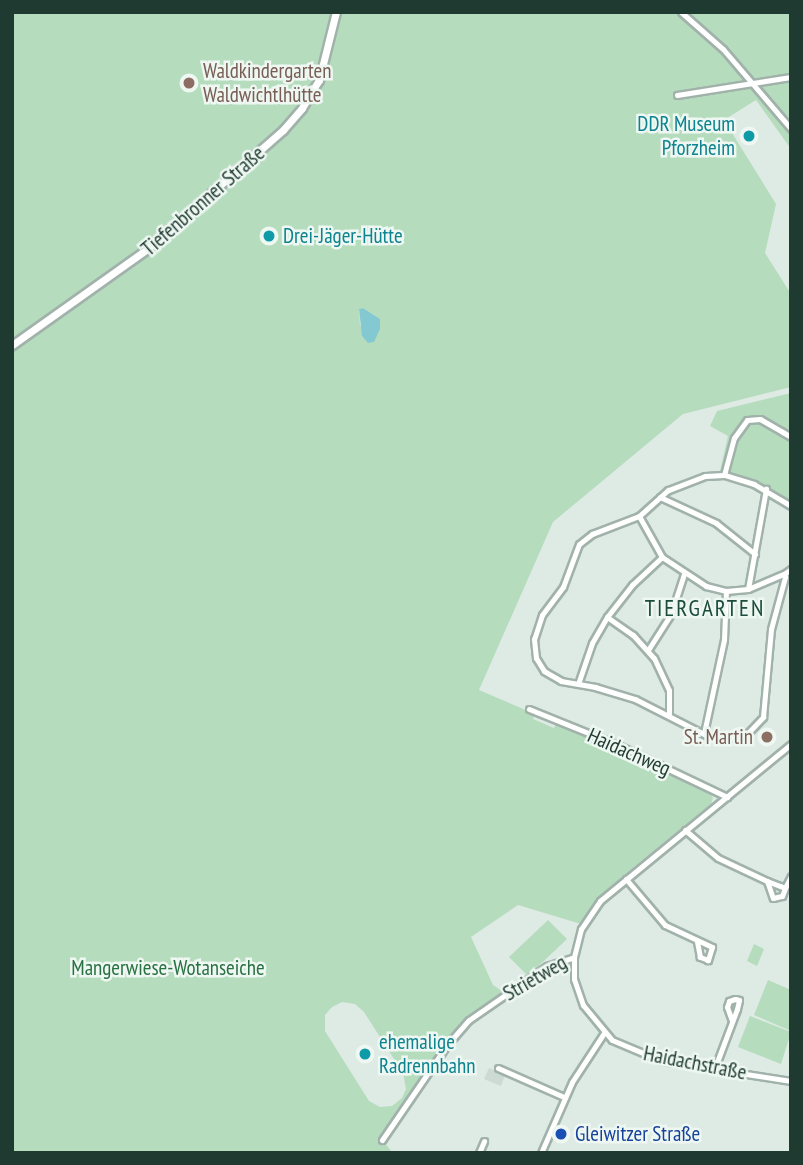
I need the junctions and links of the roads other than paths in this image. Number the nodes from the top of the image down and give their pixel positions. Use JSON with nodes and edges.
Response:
{"nodes":[{"id":1,"x":336,"y":12,"type":"edge"},
{"id":2,"x":681,"y":12,"type":"edge"},
{"id":3,"x":791,"y":77,"type":"edge"},
{"id":4,"x":754,"y":82,"type":"junction"},
{"id":5,"x":677,"y":95,"type":"dead end"},
{"id":6,"x":791,"y":129,"type":"edge"},
{"id":7,"x":12,"y":345,"type":"edge"},
{"id":8,"x":791,"y":437,"type":"edge"},
{"id":9,"x":724,"y":475,"type":"junction"},
{"id":10,"x":766,"y":489,"type":"junction"},
{"id":11,"x":660,"y":497,"type":"junction"},
{"id":12,"x":791,"y":506,"type":"edge"},
{"id":13,"x":639,"y":516,"type":"junction"},
{"id":14,"x":755,"y":554,"type":"junction"},
{"id":15,"x":662,"y":557,"type":"junction"},
{"id":16,"x":791,"y":569,"type":"edge"},
{"id":17,"x":684,"y":574,"type":"junction"},
{"id":18,"x":784,"y":574,"type":"junction"},
{"id":19,"x":748,"y":589,"type":"junction"},
{"id":20,"x":726,"y":591,"type":"junction"},
{"id":21,"x":607,"y":617,"type":"junction"},
{"id":22,"x":648,"y":650,"type":"junction"},
{"id":23,"x":578,"y":684,"type":"junction"},
{"id":24,"x":529,"y":709,"type":"dead end"},
{"id":25,"x":669,"y":713,"type":"junction"},
{"id":26,"x":704,"y":733,"type":"junction"},
{"id":27,"x":791,"y":744,"type":"edge"},
{"id":28,"x":727,"y":797,"type":"junction"},
{"id":29,"x":685,"y":830,"type":"junction"},
{"id":30,"x":791,"y":876,"type":"edge"},
{"id":31,"x":626,"y":879,"type":"junction"},
{"id":32,"x":766,"y":881,"type":"junction"},
{"id":33,"x":785,"y":888,"type":"junction"},
{"id":34,"x":697,"y":941,"type":"dead end"},
{"id":35,"x":574,"y":957,"type":"junction"},
{"id":36,"x":732,"y":1021,"type":"dead end"},
{"id":37,"x":604,"y":1033,"type":"junction"},
{"id":38,"x":498,"y":1068,"type":"dead end"},
{"id":39,"x":714,"y":1070,"type":"junction"},
{"id":40,"x":791,"y":1081,"type":"edge"},
{"id":41,"x":564,"y":1097,"type":"junction"},
{"id":42,"x":382,"y":1140,"type":"dead end"},
{"id":43,"x":484,"y":1141,"type":"dead end"},
{"id":44,"x":478,"y":1153,"type":"edge"},
{"id":45,"x":541,"y":1153,"type":"edge"}],
"edges":[{"from":1,"to":7,"type":"street","name":"Tiefenbronner Straße"},
{"from":2,"to":4,"type":"street"},
{"from":3,"to":4,"type":"street"},
{"from":4,"to":5,"type":"street"},
{"from":4,"to":6,"type":"street"},
{"from":8,"to":9,"type":"street"},
{"from":9,"to":10,"type":"street"},
{"from":9,"to":11,"type":"street"},
{"from":10,"to":12,"type":"street"},
{"from":10,"to":14,"type":"street"},
{"from":11,"to":13,"type":"street"},
{"from":11,"to":14,"type":"street"},
{"from":13,"to":15,"type":"street"},
{"from":13,"to":23,"type":"street"},
{"from":14,"to":19,"type":"street"},
{"from":15,"to":17,"type":"street"},
{"from":15,"to":21,"type":"street"},
{"from":16,"to":18,"type":"street"},
{"from":17,"to":20,"type":"street"},
{"from":17,"to":22,"type":"street"},
{"from":18,"to":19,"type":"street"},
{"from":18,"to":26,"type":"street"},
{"from":19,"to":20,"type":"street"},
{"from":20,"to":26,"type":"street"},
{"from":21,"to":22,"type":"street"},
{"from":21,"to":23,"type":"street"},
{"from":22,"to":25,"type":"street"},
{"from":23,"to":25,"type":"street"},
{"from":24,"to":28,"type":"street","name":"Haidachweg"},
{"from":25,"to":26,"type":"street"},
{"from":27,"to":28,"type":"street","name":"Strietweg"},
{"from":28,"to":29,"type":"street","name":"Strietweg"},
{"from":29,"to":31,"type":"street","name":"Strietweg"},
{"from":29,"to":32,"type":"street"},
{"from":30,"to":33,"type":"street"},
{"from":31,"to":34,"type":"street"},
{"from":31,"to":35,"type":"street","name":"Strietweg"},
{"from":32,"to":33,"type":"street"},
{"from":32,"to":33,"type":"street"},
{"from":35,"to":37,"type":"street","name":"Haidachstraße"},
{"from":35,"to":42,"type":"street","name":"Strietweg"},
{"from":36,"to":39,"type":"street"},
{"from":37,"to":39,"type":"street","name":"Haidachstraße"},
{"from":37,"to":41,"type":"street"},
{"from":38,"to":41,"type":"street"},
{"from":39,"to":40,"type":"street","name":"Haidachstraße"},
{"from":41,"to":45,"type":"street"},
{"from":43,"to":44,"type":"street"}]}
